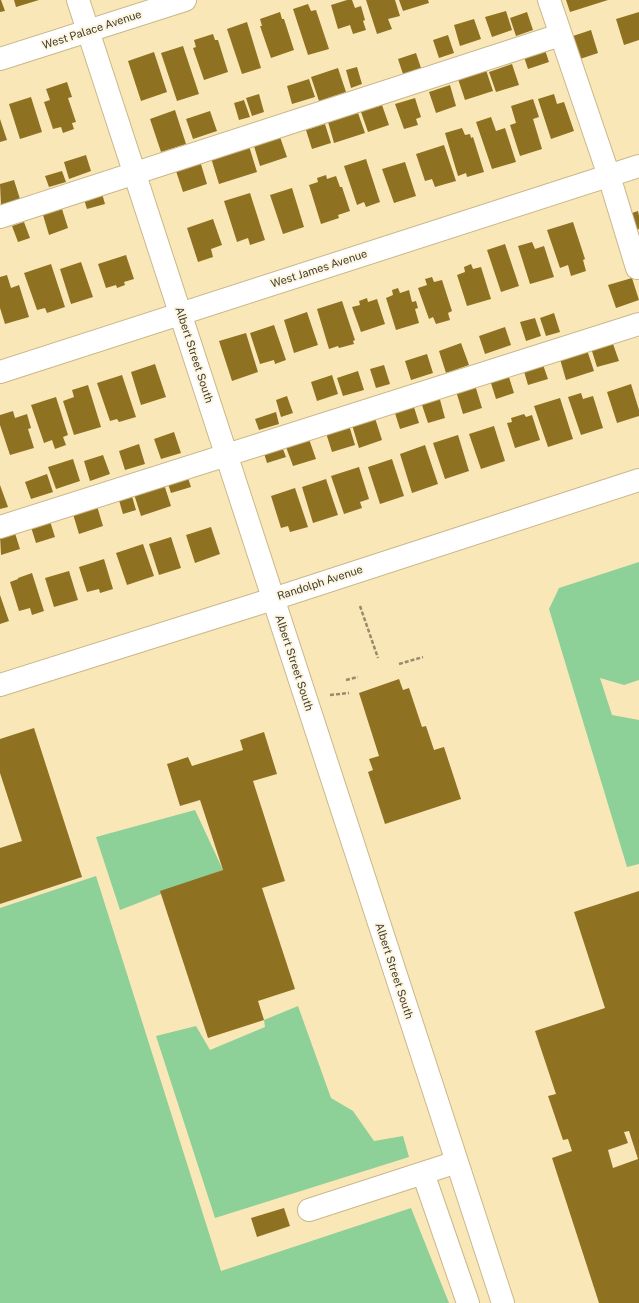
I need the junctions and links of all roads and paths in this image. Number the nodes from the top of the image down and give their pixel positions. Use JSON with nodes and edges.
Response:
{"nodes":[{"id":1,"x":78,"y":0,"type":"edge"},
{"id":2,"x":185,"y":0,"type":"edge"},
{"id":3,"x":549,"y":0,"type":"edge"},
{"id":4,"x":88,"y":31,"type":"junction"},
{"id":5,"x":560,"y":35,"type":"junction"},
{"id":6,"x":0,"y":59,"type":"edge"},
{"id":7,"x":639,"y":166,"type":"edge"},
{"id":8,"x":135,"y":174,"type":"junction"},
{"id":9,"x":609,"y":176,"type":"junction"},
{"id":10,"x":0,"y":217,"type":"edge"},
{"id":11,"x":637,"y":268,"type":"dead end"},
{"id":12,"x":180,"y":314,"type":"junction"},
{"id":13,"x":639,"y":324,"type":"edge"},
{"id":14,"x":0,"y":372,"type":"edge"},
{"id":15,"x":226,"y":454,"type":"junction"},
{"id":16,"x":639,"y":480,"type":"edge"},
{"id":17,"x":0,"y":527,"type":"edge"},
{"id":18,"x":273,"y":599,"type":"junction"},
{"id":19,"x":360,"y":606,"type":"dead end"},
{"id":20,"x":423,"y":657,"type":"dead end"},
{"id":21,"x":378,"y":658,"type":"dead end"},
{"id":22,"x":399,"y":664,"type":"dead end"},
{"id":23,"x":358,"y":676,"type":"dead end"},
{"id":24,"x":346,"y":680,"type":"dead end"},
{"id":25,"x":0,"y":685,"type":"edge"},
{"id":26,"x":349,"y":693,"type":"dead end"},
{"id":27,"x":330,"y":695,"type":"dead end"},
{"id":28,"x":457,"y":1162,"type":"junction"},
{"id":29,"x":423,"y":1173,"type":"junction"},
{"id":30,"x":309,"y":1210,"type":"dead end"},
{"id":31,"x":468,"y":1303,"type":"edge"},
{"id":32,"x":503,"y":1303,"type":"edge"}],
"edges":[{"from":1,"to":4,"type":"street","name":"Albert Street South"},
{"from":2,"to":4,"type":"street","name":"West Palace Avenue"},
{"from":3,"to":5,"type":"street"},
{"from":4,"to":6,"type":"street","name":"West Palace Avenue"},
{"from":4,"to":8,"type":"street","name":"Albert Street South"},
{"from":5,"to":8,"type":"street"},
{"from":5,"to":9,"type":"street"},
{"from":7,"to":9,"type":"street","name":"West James Avenue"},
{"from":8,"to":10,"type":"street"},
{"from":8,"to":12,"type":"street","name":"Albert Street South"},
{"from":9,"to":11,"type":"street"},
{"from":9,"to":12,"type":"street","name":"West James Avenue"},
{"from":12,"to":14,"type":"street","name":"West James Avenue"},
{"from":12,"to":15,"type":"street","name":"Albert Street South"},
{"from":13,"to":15,"type":"street"},
{"from":15,"to":17,"type":"street"},
{"from":15,"to":18,"type":"street","name":"Albert Street South"},
{"from":16,"to":18,"type":"street","name":"Randolph Avenue"},
{"from":18,"to":25,"type":"street","name":"Randolph Avenue"},
{"from":18,"to":28,"type":"street","name":"Albert Street South"},
{"from":19,"to":21,"type":"path"},
{"from":20,"to":22,"type":"path"},
{"from":23,"to":24,"type":"path"},
{"from":26,"to":27,"type":"path"},
{"from":28,"to":29,"type":"street"},
{"from":28,"to":32,"type":"street","name":"Albert Street South"},
{"from":29,"to":30,"type":"street"},
{"from":29,"to":31,"type":"street"}]}
